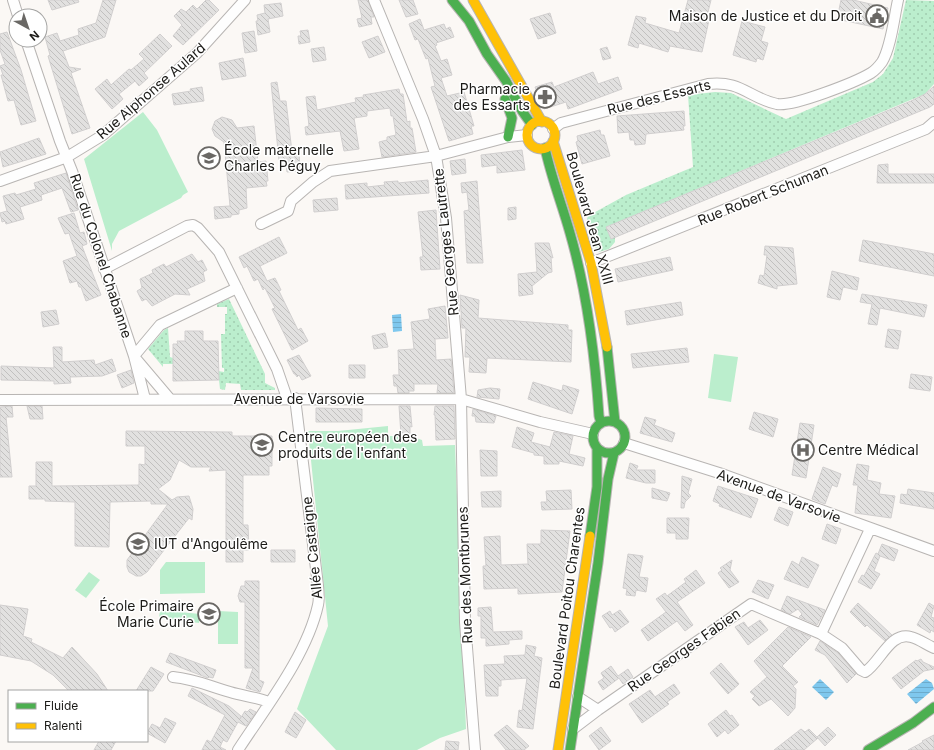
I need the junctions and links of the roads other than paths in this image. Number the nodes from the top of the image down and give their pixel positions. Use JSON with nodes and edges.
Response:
{"nodes":[{"id":1,"x":245,"y":0,"type":"edge"},
{"id":2,"x":374,"y":0,"type":"edge"},
{"id":3,"x":452,"y":0,"type":"edge"},
{"id":4,"x":473,"y":0,"type":"edge"},
{"id":5,"x":898,"y":0,"type":"edge"},
{"id":6,"x":29,"y":48,"type":"edge"},
{"id":7,"x":487,"y":54,"type":"junction"},
{"id":8,"x":542,"y":122,"type":"junction"},
{"id":9,"x":934,"y":122,"type":"edge"},
{"id":10,"x":532,"y":125,"type":"junction"},
{"id":11,"x":553,"y":129,"type":"junction"},
{"id":12,"x":527,"y":135,"type":"junction"},
{"id":13,"x":508,"y":137,"type":"junction"},
{"id":14,"x":553,"y":141,"type":"junction"},
{"id":15,"x":545,"y":148,"type":"junction"},
{"id":16,"x":436,"y":156,"type":"junction"},
{"id":17,"x":67,"y":157,"type":"junction"},
{"id":18,"x":0,"y":181,"type":"edge"},
{"id":19,"x":261,"y":224,"type":"dead end"},
{"id":20,"x":591,"y":263,"type":"junction"},
{"id":21,"x":104,"y":269,"type":"junction"},
{"id":22,"x":237,"y":288,"type":"junction"},
{"id":23,"x":134,"y":356,"type":"junction"},
{"id":24,"x":145,"y":398,"type":"junction"},
{"id":25,"x":169,"y":398,"type":"junction"},
{"id":26,"x":291,"y":398,"type":"junction"},
{"id":27,"x":461,"y":399,"type":"junction"},
{"id":28,"x":0,"y":400,"type":"edge"},
{"id":29,"x":615,"y":422,"type":"junction"},
{"id":30,"x":601,"y":423,"type":"junction"},
{"id":31,"x":593,"y":434,"type":"junction"},
{"id":32,"x":624,"y":443,"type":"junction"},
{"id":33,"x":597,"y":448,"type":"junction"},
{"id":34,"x":614,"y":453,"type":"junction"},
{"id":35,"x":870,"y":528,"type":"junction"},
{"id":36,"x":934,"y":551,"type":"edge"},
{"id":37,"x":821,"y":634,"type":"junction"},
{"id":38,"x":934,"y":648,"type":"edge"},
{"id":39,"x":173,"y":677,"type":"dead end"},
{"id":40,"x":578,"y":697,"type":"junction"},
{"id":41,"x":269,"y":702,"type":"junction"},
{"id":42,"x":934,"y":707,"type":"edge"},
{"id":43,"x":598,"y":710,"type":"junction"},
{"id":44,"x":573,"y":730,"type":"junction"},
{"id":45,"x":238,"y":750,"type":"edge"},
{"id":46,"x":475,"y":750,"type":"edge"},
{"id":47,"x":558,"y":750,"type":"edge"},
{"id":48,"x":570,"y":750,"type":"edge"},
{"id":49,"x":868,"y":750,"type":"edge"}],
"edges":[{"from":1,"to":17,"type":"street","name":"Rue Alphonse Aulard"},
{"from":2,"to":16,"type":"street","name":"Rue Georges Lautrette"},
{"from":3,"to":7,"type":"main road"},
{"from":4,"to":8,"type":"main road"},
{"from":5,"to":11,"type":"street","name":"Rue des Essarts"},
{"from":6,"to":17,"type":"street","name":"Rue du Colonel Chabanne"},
{"from":7,"to":10,"type":"main road"},
{"from":7,"to":13,"type":"main road"},
{"from":8,"to":10,"type":"main road"},
{"from":8,"to":11,"type":"main road"},
{"from":9,"to":20,"type":"street","name":"Rue Robert Schuman"},
{"from":10,"to":12,"type":"main road"},
{"from":11,"to":14,"type":"main road"},
{"from":12,"to":13,"type":"street"},
{"from":12,"to":15,"type":"main road"},
{"from":13,"to":16,"type":"street"},
{"from":14,"to":15,"type":"main road"},
{"from":14,"to":20,"type":"main road","name":"Boulevard Jean XXIII"},
{"from":15,"to":30,"type":"main road","name":"Boulevard Jean XXIII"},
{"from":16,"to":19,"type":"street"},
{"from":16,"to":27,"type":"street","name":"Rue Georges Lautrette"},
{"from":17,"to":18,"type":"street","name":"Rue Alphonse Aulard"},
{"from":17,"to":21,"type":"street","name":"Rue du Colonel Chabanne"},
{"from":20,"to":29,"type":"main road","name":"Boulevard Jean XXIII"},
{"from":21,"to":22,"type":"street","name":"Allée Castaigne"},
{"from":21,"to":23,"type":"street","name":"Rue du Colonel Chabanne"},
{"from":22,"to":23,"type":"street"},
{"from":22,"to":26,"type":"street","name":"Allée Castaigne"},
{"from":23,"to":24,"type":"street","name":"Rue du Colonel Chabanne"},
{"from":23,"to":25,"type":"street","name":"Rue du Colonel Chabanne"},
{"from":24,"to":25,"type":"street","name":"Avenue de Varsovie"},
{"from":24,"to":28,"type":"street","name":"Avenue de Varsovie"},
{"from":25,"to":26,"type":"street","name":"Avenue de Varsovie"},
{"from":26,"to":27,"type":"street","name":"Avenue de Varsovie"},
{"from":26,"to":41,"type":"street","name":"Allée Castaigne"},
{"from":27,"to":31,"type":"street","name":"Avenue de Varsovie"},
{"from":27,"to":46,"type":"street","name":"Rue des Montbrunes"},
{"from":29,"to":30,"type":"main road"},
{"from":29,"to":32,"type":"main road"},
{"from":30,"to":31,"type":"main road"},
{"from":31,"to":33,"type":"main road"},
{"from":32,"to":34,"type":"main road"},
{"from":32,"to":35,"type":"street","name":"Avenue de Varsovie"},
{"from":33,"to":34,"type":"main road"},
{"from":33,"to":47,"type":"main road","name":"Boulevard Poitou Charentes"},
{"from":34,"to":40,"type":"main road","name":"Boulevard Poitou Charentes"},
{"from":35,"to":36,"type":"street","name":"Avenue de Varsovie"},
{"from":35,"to":37,"type":"street"},
{"from":37,"to":38,"type":"street"},
{"from":37,"to":43,"type":"street","name":"Rue Georges Fabien"},
{"from":39,"to":41,"type":"street"},
{"from":40,"to":43,"type":"street"},
{"from":40,"to":44,"type":"main road","name":"Boulevard Poitou Charentes"},
{"from":41,"to":45,"type":"street","name":"Allée Castaigne"},
{"from":42,"to":49,"type":"main road"},
{"from":43,"to":44,"type":"street","name":"Rue Georges Fabien"},
{"from":44,"to":48,"type":"main road","name":"Boulevard Poitou Charentes"}]}
